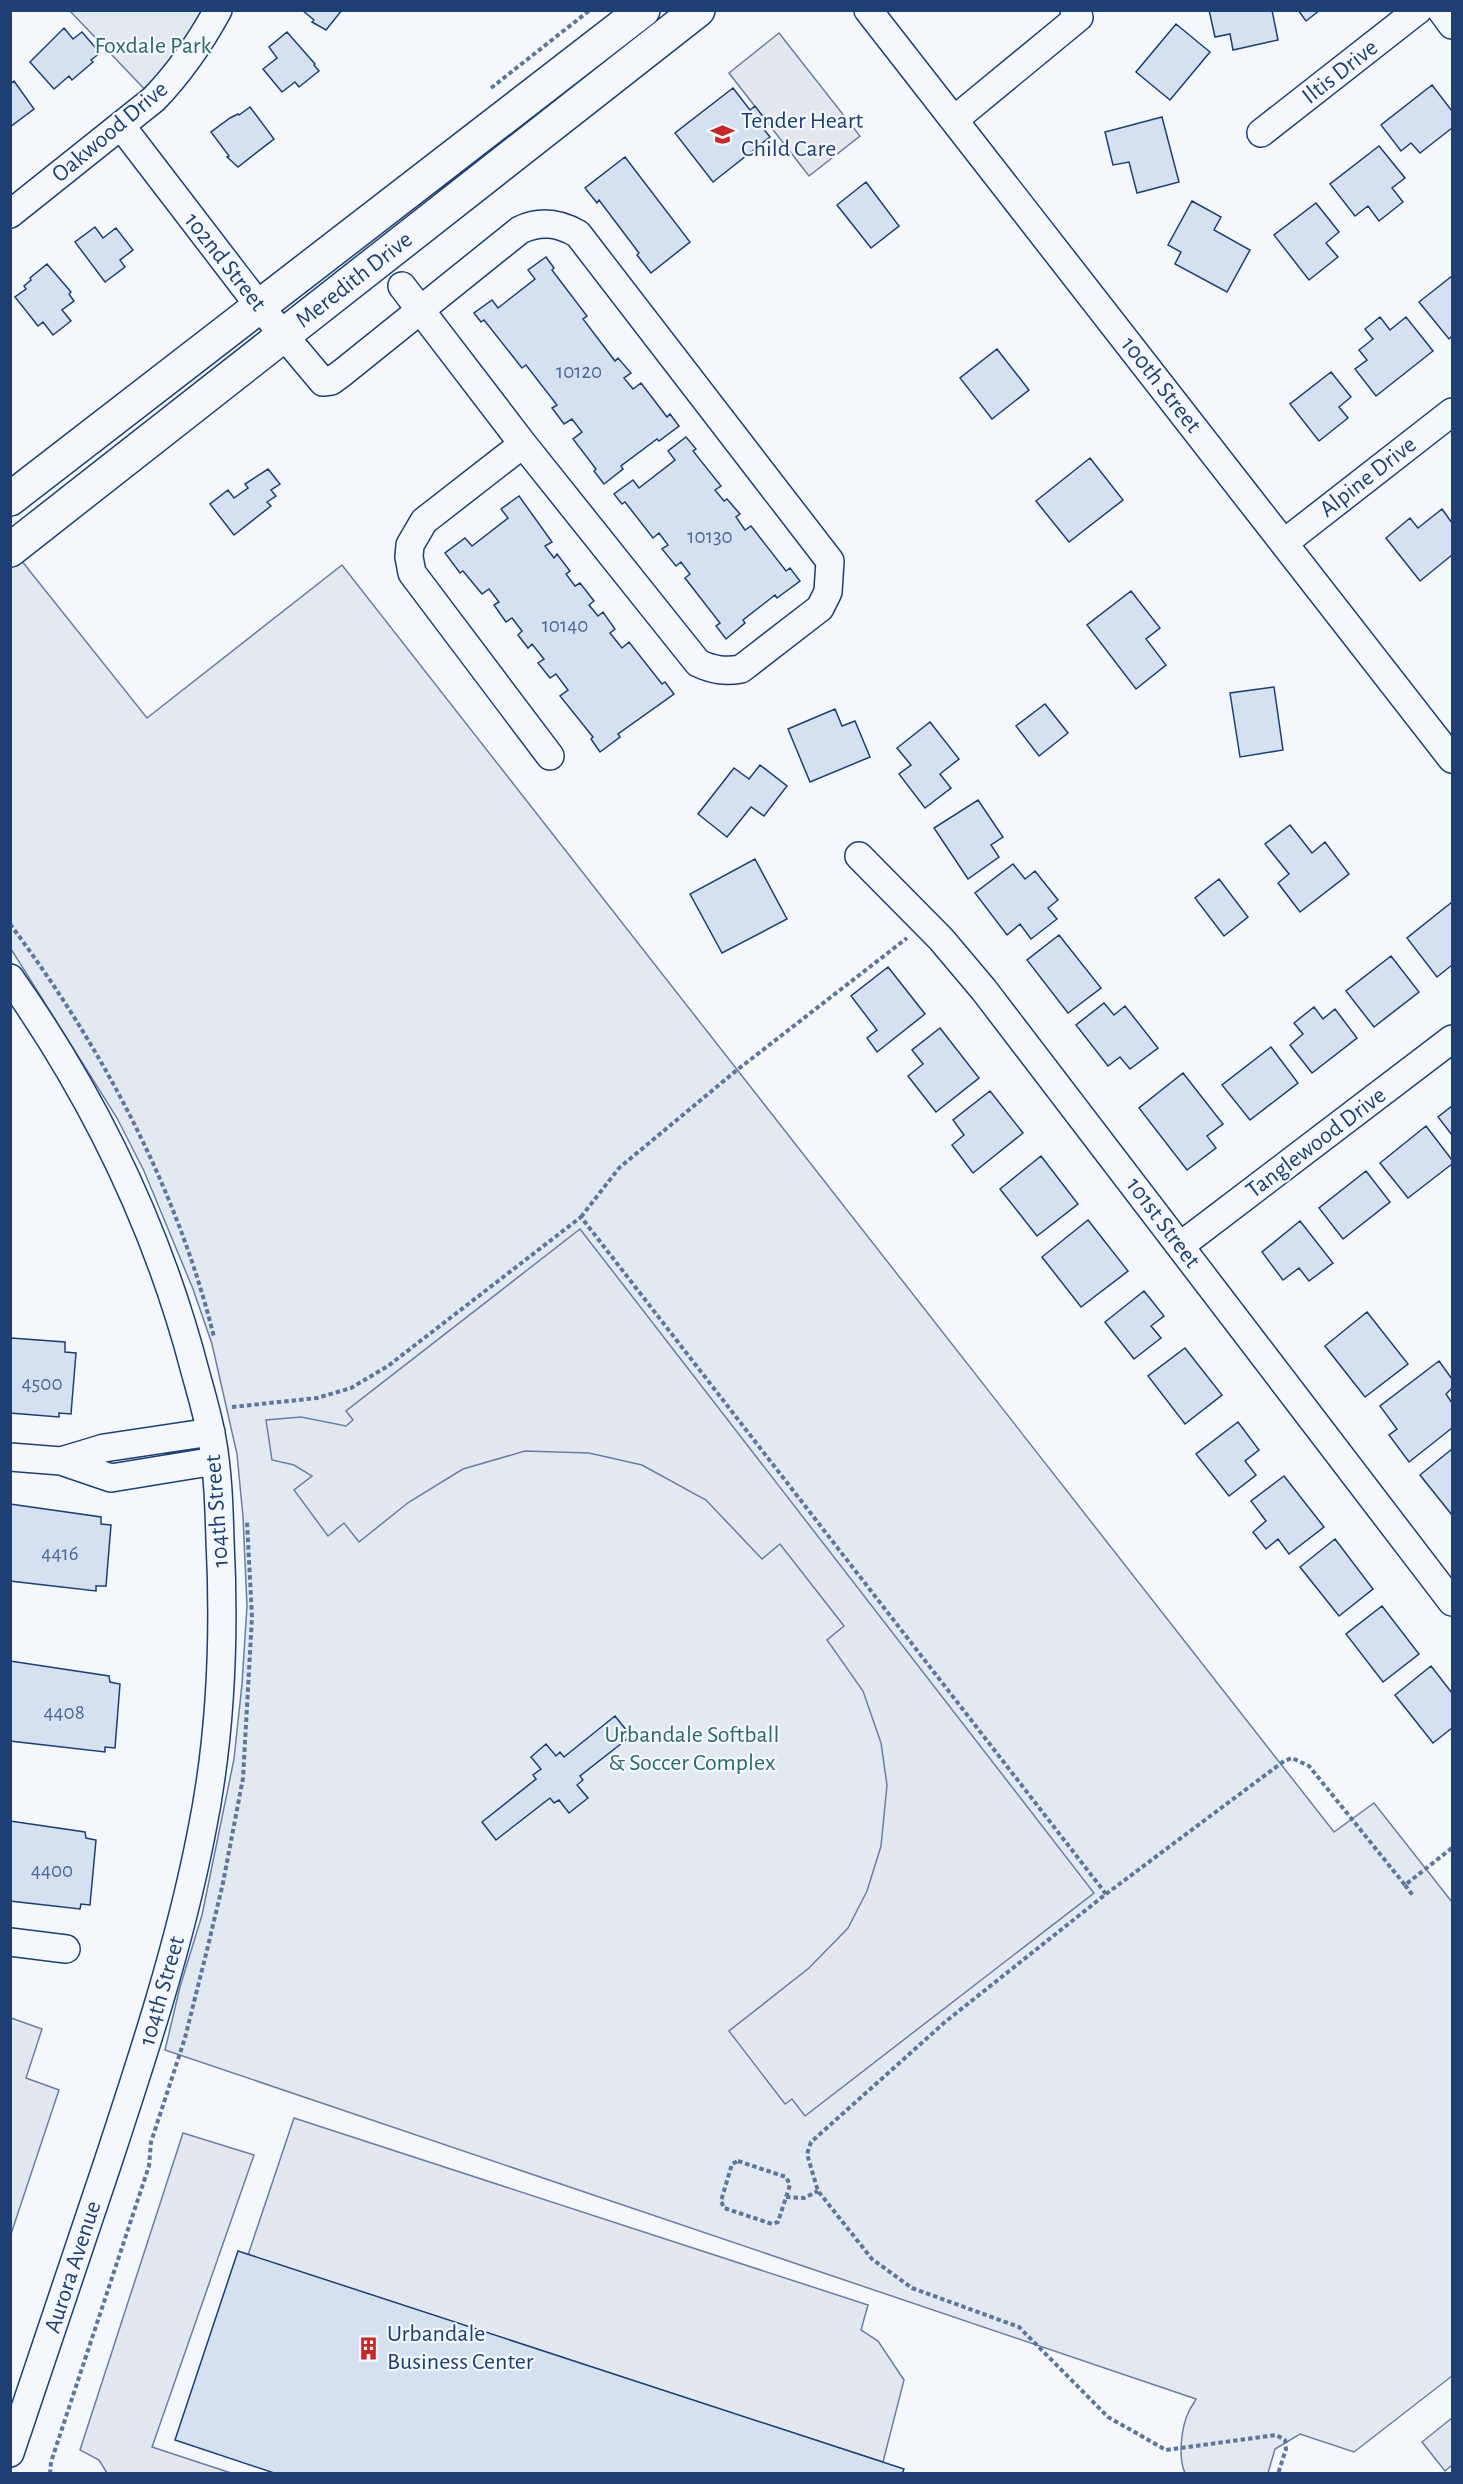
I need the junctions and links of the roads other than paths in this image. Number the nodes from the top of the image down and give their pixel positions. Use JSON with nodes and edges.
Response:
{"nodes":[{"id":1,"x":218,"y":10,"type":"edge"},
{"id":2,"x":643,"y":10,"type":"edge"},
{"id":3,"x":698,"y":10,"type":"edge"},
{"id":4,"x":868,"y":10,"type":"edge"},
{"id":5,"x":1074,"y":10,"type":"edge"},
{"id":6,"x":1418,"y":10,"type":"edge"},
{"id":7,"x":1441,"y":10,"type":"edge"},
{"id":8,"x":1452,"y":25,"type":"edge"},
{"id":9,"x":954,"y":120,"type":"junction"},
{"id":10,"x":122,"y":127,"type":"junction"},
{"id":11,"x":1261,"y":133,"type":"dead end"},
{"id":12,"x":10,"y":214,"type":"edge"},
{"id":13,"x":402,"y":286,"type":"dead end"},
{"id":14,"x":260,"y":307,"type":"junction"},
{"id":15,"x":420,"y":309,"type":"junction"},
{"id":16,"x":284,"y":336,"type":"junction"},
{"id":17,"x":1452,"y":412,"type":"edge"},
{"id":18,"x":523,"y":444,"type":"junction"},
{"id":19,"x":10,"y":499,"type":"edge"},
{"id":20,"x":1284,"y":543,"type":"junction"},
{"id":21,"x":10,"y":550,"type":"edge"},
{"id":22,"x":550,"y":756,"type":"dead end"},
{"id":23,"x":1452,"y":759,"type":"edge"},
{"id":24,"x":859,"y":856,"type":"dead end"},
{"id":25,"x":10,"y":978,"type":"edge"},
{"id":26,"x":1452,"y":1039,"type":"edge"},
{"id":27,"x":1180,"y":1246,"type":"junction"},
{"id":28,"x":211,"y":1432,"type":"junction"},
{"id":29,"x":10,"y":1457,"type":"edge"},
{"id":30,"x":61,"y":1461,"type":"junction"},
{"id":31,"x":215,"y":1461,"type":"junction"},
{"id":32,"x":1452,"y":1602,"type":"edge"},
{"id":33,"x":10,"y":1942,"type":"edge"},
{"id":34,"x":66,"y":1949,"type":"dead end"},
{"id":35,"x":135,"y":2081,"type":"joint"},
{"id":36,"x":10,"y":2453,"type":"edge"}],
"edges":[{"from":1,"to":10,"type":"street","name":"Oakwood Drive"},
{"from":2,"to":14,"type":"main road","name":"Meredith Drive"},
{"from":3,"to":16,"type":"main road","name":"Meredith Drive"},
{"from":4,"to":9,"type":"street","name":"100th Street"},
{"from":5,"to":9,"type":"street"},
{"from":6,"to":11,"type":"street","name":"Iltis Drive"},
{"from":7,"to":8,"type":"street"},
{"from":9,"to":20,"type":"street","name":"100th Street"},
{"from":10,"to":12,"type":"street","name":"Oakwood Drive"},
{"from":10,"to":14,"type":"street","name":"102nd Street"},
{"from":13,"to":15,"type":"street"},
{"from":14,"to":16,"type":"street","name":"102nd Street"},
{"from":14,"to":19,"type":"main road","name":"Meredith Drive"},
{"from":15,"to":16,"type":"street","name":"102nd Street"},
{"from":15,"to":18,"type":"street"},
{"from":15,"to":18,"type":"street"},
{"from":16,"to":21,"type":"main road","name":"Meredith Drive"},
{"from":17,"to":20,"type":"street","name":"Alpine Drive"},
{"from":18,"to":22,"type":"street"},
{"from":20,"to":23,"type":"street","name":"100th Street"},
{"from":24,"to":27,"type":"street","name":"101st Street"},
{"from":25,"to":28,"type":"street","name":"104th Street"},
{"from":26,"to":27,"type":"street","name":"Tanglewood Drive"},
{"from":27,"to":32,"type":"street","name":"101st Street"},
{"from":28,"to":30,"type":"street"},
{"from":28,"to":31,"type":"street","name":"104th Street"},
{"from":29,"to":30,"type":"street"},
{"from":30,"to":31,"type":"street"},
{"from":31,"to":35,"type":"street","name":"104th Street"},
{"from":33,"to":34,"type":"street"},
{"from":35,"to":36,"type":"street","name":"Aurora Avenue"}]}
